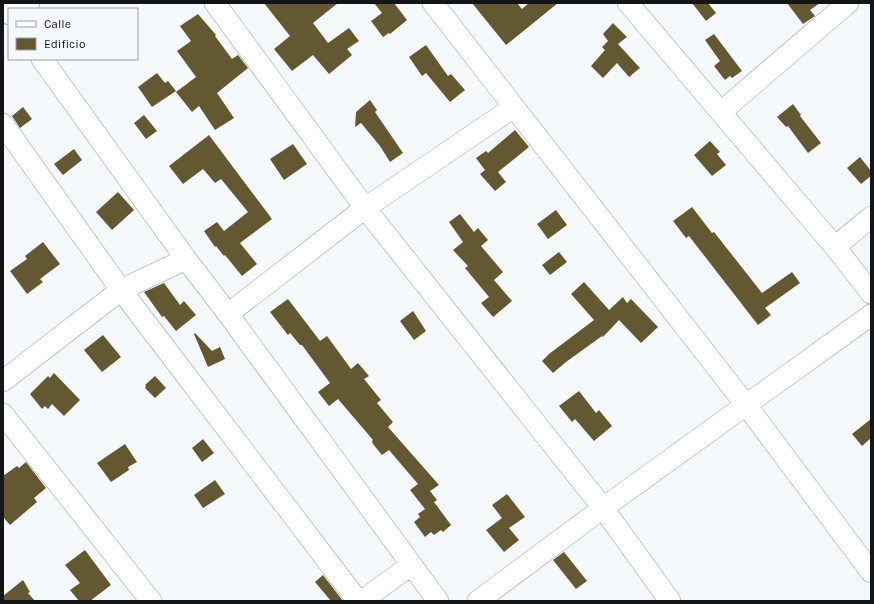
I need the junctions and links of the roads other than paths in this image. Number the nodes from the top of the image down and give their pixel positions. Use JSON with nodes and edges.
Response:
{"nodes":[{"id":1,"x":215,"y":3,"type":"edge"},
{"id":2,"x":433,"y":3,"type":"edge"},
{"id":3,"x":628,"y":3,"type":"edge"},
{"id":4,"x":848,"y":3,"type":"edge"},
{"id":5,"x":43,"y":60,"type":"edge"},
{"id":6,"x":514,"y":107,"type":"junction"},
{"id":7,"x":721,"y":112,"type":"junction"},
{"id":8,"x":3,"y":124,"type":"edge"},
{"id":9,"x":365,"y":208,"type":"junction"},
{"id":10,"x":871,"y":217,"type":"edge"},
{"id":11,"x":835,"y":247,"type":"junction"},
{"id":12,"x":186,"y":259,"type":"junction"},
{"id":13,"x":121,"y":290,"type":"junction"},
{"id":14,"x":871,"y":293,"type":"edge"},
{"id":15,"x":228,"y":314,"type":"junction"},
{"id":16,"x":871,"y":315,"type":"edge"},
{"id":17,"x":3,"y":381,"type":"edge"},
{"id":18,"x":746,"y":405,"type":"junction"},
{"id":19,"x":3,"y":414,"type":"edge"},
{"id":20,"x":603,"y":508,"type":"junction"},
{"id":21,"x":411,"y":565,"type":"junction"},
{"id":22,"x":871,"y":572,"type":"edge"},
{"id":23,"x":150,"y":601,"type":"edge"},
{"id":24,"x":358,"y":601,"type":"edge"},
{"id":25,"x":362,"y":601,"type":"edge"},
{"id":26,"x":438,"y":601,"type":"edge"},
{"id":27,"x":478,"y":601,"type":"edge"},
{"id":28,"x":670,"y":601,"type":"edge"}],
"edges":[{"from":1,"to":9,"type":"street"},
{"from":2,"to":6,"type":"street"},
{"from":3,"to":7,"type":"street"},
{"from":4,"to":7,"type":"street"},
{"from":5,"to":12,"type":"street"},
{"from":6,"to":9,"type":"street"},
{"from":6,"to":18,"type":"street"},
{"from":7,"to":11,"type":"street"},
{"from":8,"to":13,"type":"street"},
{"from":9,"to":15,"type":"street"},
{"from":9,"to":20,"type":"street"},
{"from":10,"to":11,"type":"street"},
{"from":11,"to":14,"type":"street"},
{"from":12,"to":13,"type":"street"},
{"from":12,"to":15,"type":"street"},
{"from":13,"to":17,"type":"street"},
{"from":13,"to":24,"type":"street"},
{"from":15,"to":21,"type":"street"},
{"from":16,"to":18,"type":"street"},
{"from":18,"to":20,"type":"street"},
{"from":18,"to":22,"type":"street"},
{"from":19,"to":23,"type":"street"},
{"from":20,"to":27,"type":"street"},
{"from":20,"to":28,"type":"street"},
{"from":21,"to":25,"type":"street"},
{"from":21,"to":26,"type":"street"}]}
